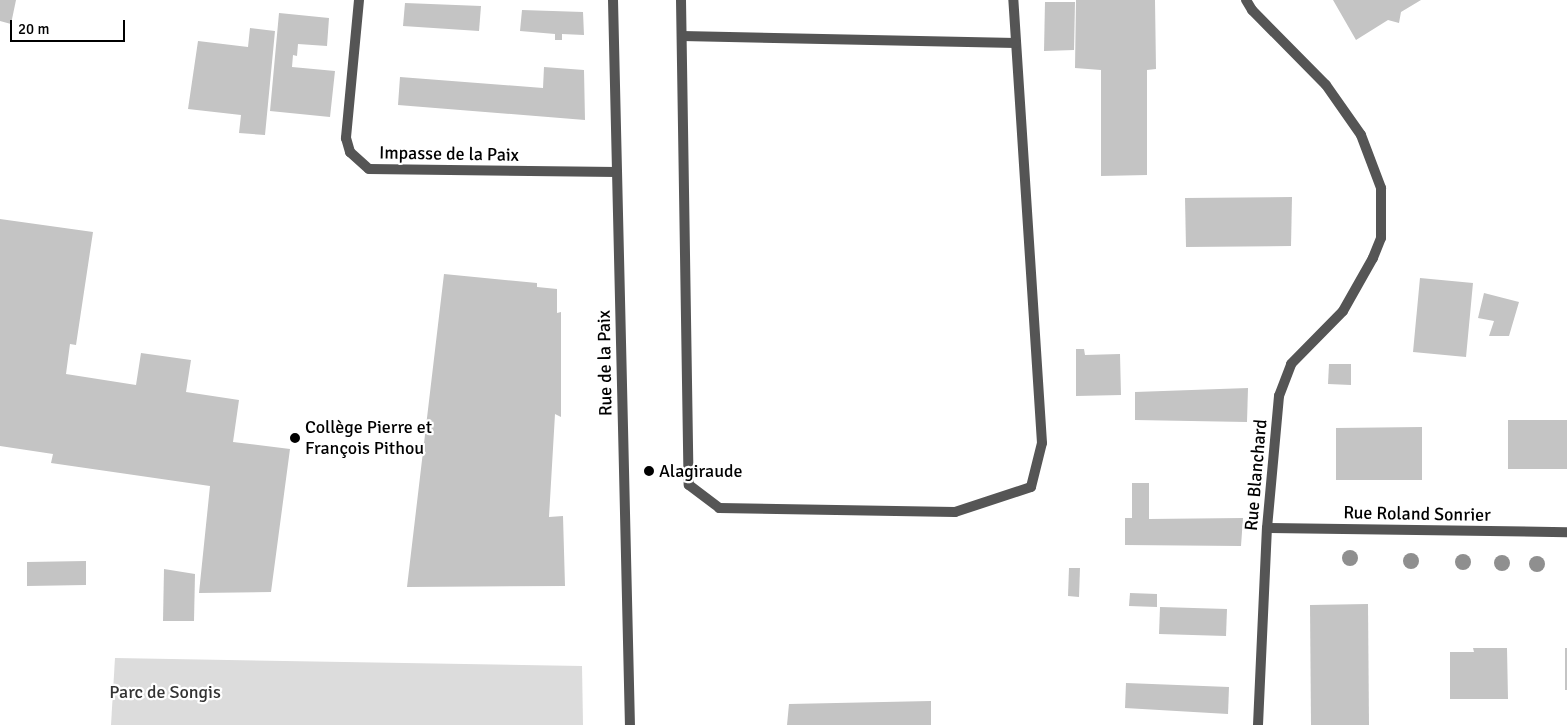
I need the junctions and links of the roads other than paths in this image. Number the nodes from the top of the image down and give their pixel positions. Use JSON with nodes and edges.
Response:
{"nodes":[{"id":1,"x":359,"y":0,"type":"edge"},
{"id":2,"x":613,"y":0,"type":"edge"},
{"id":3,"x":681,"y":0,"type":"edge"},
{"id":4,"x":1013,"y":0,"type":"edge"},
{"id":5,"x":1246,"y":0,"type":"edge"},
{"id":6,"x":682,"y":36,"type":"junction"},
{"id":7,"x":1016,"y":43,"type":"junction"},
{"id":8,"x":617,"y":172,"type":"junction"},
{"id":9,"x":1267,"y":528,"type":"junction"},
{"id":10,"x":1567,"y":532,"type":"edge"},
{"id":11,"x":630,"y":725,"type":"edge"},
{"id":12,"x":1258,"y":725,"type":"edge"}],
"edges":[{"from":1,"to":8,"type":"street","name":"Impasse de la Paix"},
{"from":2,"to":8,"type":"street","name":"Rue de la Paix"},
{"from":3,"to":6,"type":"street"},
{"from":4,"to":7,"type":"street"},
{"from":5,"to":9,"type":"street","name":"Rue Blanchard"},
{"from":6,"to":7,"type":"street"},
{"from":6,"to":7,"type":"street"},
{"from":8,"to":11,"type":"street","name":"Rue de la Paix"},
{"from":9,"to":10,"type":"street","name":"Rue Roland Sonrier"},
{"from":9,"to":12,"type":"street","name":"Rue Blanchard"}]}
